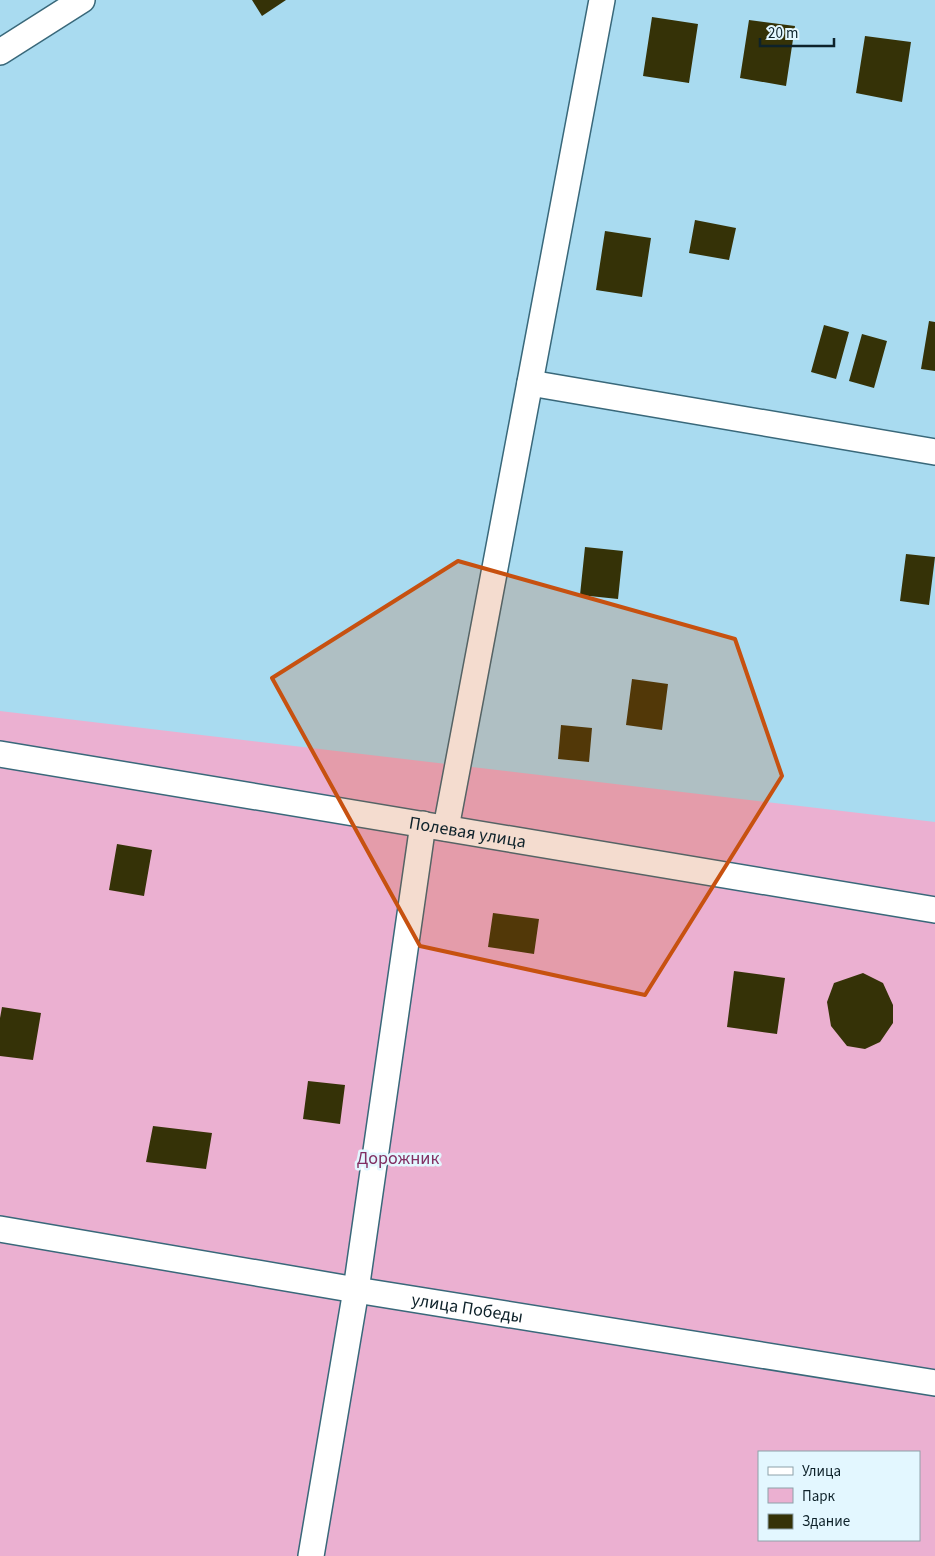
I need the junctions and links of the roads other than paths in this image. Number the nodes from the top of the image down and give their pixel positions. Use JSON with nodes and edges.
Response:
{"nodes":[{"id":1,"x":82,"y":0,"type":"edge"},
{"id":2,"x":602,"y":0,"type":"edge"},
{"id":3,"x":0,"y":52,"type":"edge"},
{"id":4,"x":530,"y":383,"type":"junction"},
{"id":5,"x":935,"y":452,"type":"edge"},
{"id":6,"x":0,"y":754,"type":"edge"},
{"id":7,"x":434,"y":826,"type":"junction"},
{"id":8,"x":935,"y":910,"type":"edge"},
{"id":9,"x":0,"y":1229,"type":"edge"},
{"id":10,"x":356,"y":1290,"type":"junction"},
{"id":11,"x":935,"y":1384,"type":"edge"},
{"id":12,"x":311,"y":1556,"type":"edge"}],
"edges":[{"from":1,"to":3,"type":"street"},
{"from":2,"to":4,"type":"street"},
{"from":4,"to":5,"type":"street"},
{"from":4,"to":7,"type":"street"},
{"from":6,"to":7,"type":"street","name":"Полевая улица"},
{"from":7,"to":8,"type":"street","name":"Полевая улица"},
{"from":7,"to":10,"type":"street"},
{"from":9,"to":10,"type":"street","name":"улица Победы"},
{"from":10,"to":11,"type":"street","name":"улица Победы"},
{"from":10,"to":12,"type":"street"}]}
